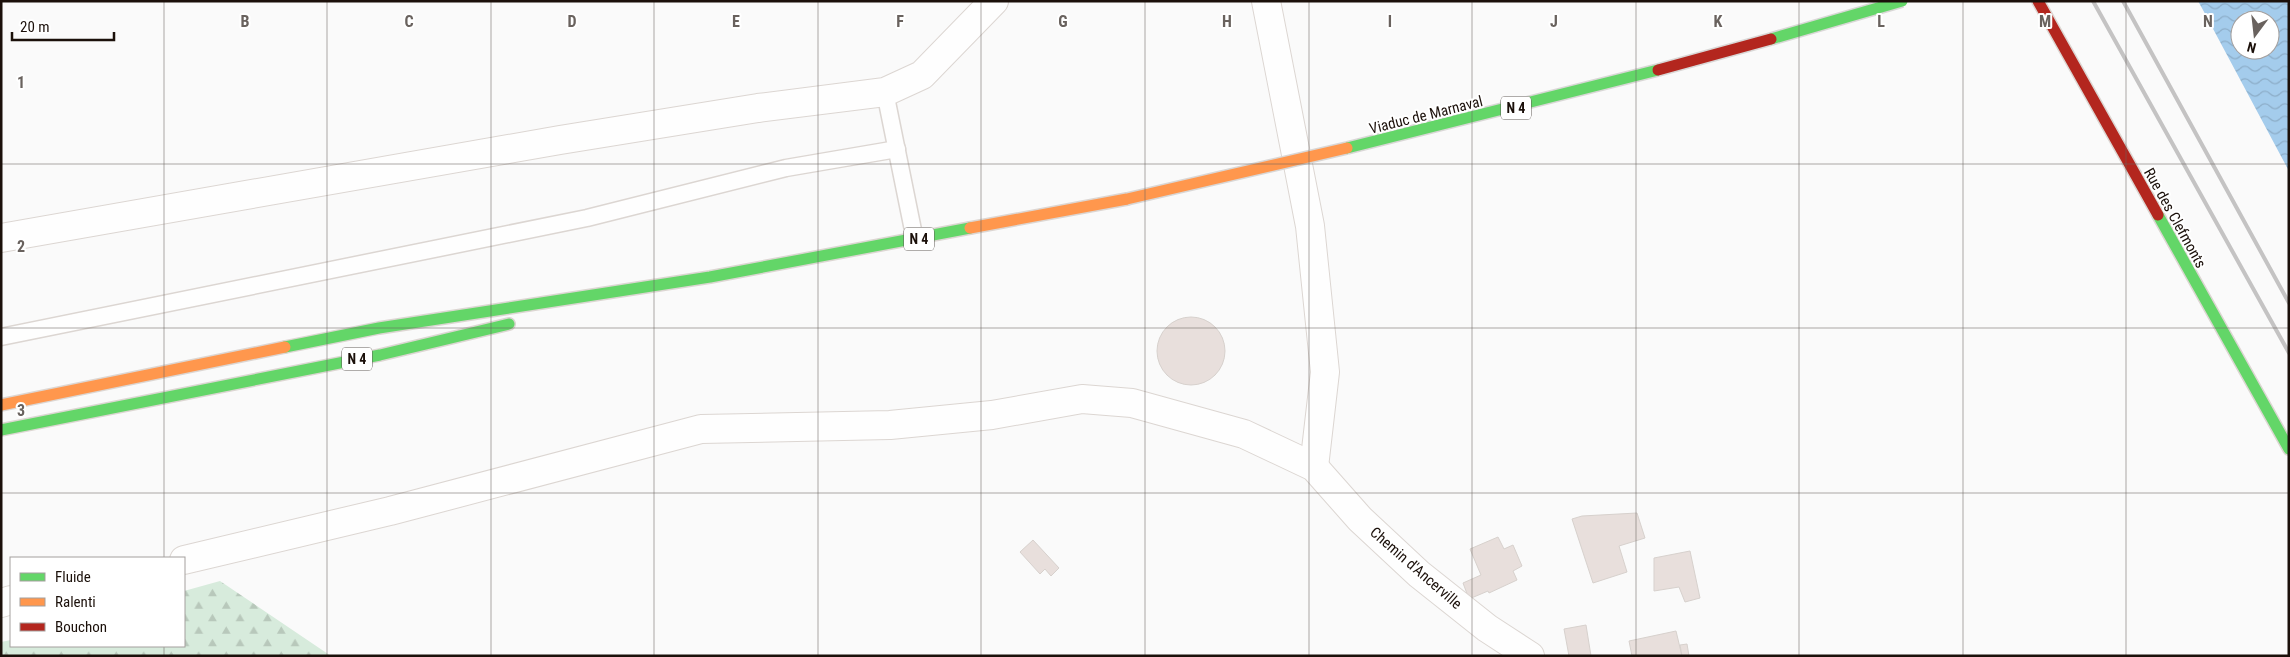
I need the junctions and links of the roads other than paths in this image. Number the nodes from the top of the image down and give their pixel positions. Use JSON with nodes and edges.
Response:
{"nodes":[{"id":1,"x":994,"y":1,"type":"edge"},
{"id":2,"x":1266,"y":1,"type":"edge"},
{"id":3,"x":1902,"y":1,"type":"edge"},
{"id":4,"x":2038,"y":1,"type":"edge"},
{"id":5,"x":885,"y":92,"type":"junction"},
{"id":6,"x":896,"y":148,"type":"junction"},
{"id":7,"x":1,"y":238,"type":"edge"},
{"id":8,"x":915,"y":240,"type":"junction"},
{"id":9,"x":710,"y":277,"type":"junction"},
{"id":10,"x":564,"y":311,"type":"dead end"},
{"id":11,"x":525,"y":320,"type":"dead end"},
{"id":12,"x":1,"y":337,"type":"edge"},
{"id":13,"x":1,"y":405,"type":"edge"},
{"id":14,"x":1,"y":430,"type":"edge"},
{"id":15,"x":2289,"y":449,"type":"edge"},
{"id":16,"x":1314,"y":467,"type":"junction"},
{"id":17,"x":185,"y":560,"type":"edge"},
{"id":18,"x":1530,"y":656,"type":"edge"}],
"edges":[{"from":1,"to":5,"type":"street"},
{"from":2,"to":16,"type":"street"},
{"from":3,"to":8,"type":"main road","name":"Viaduc de Marnaval","number":"N 4","bridge":true},
{"from":4,"to":15,"type":"main road","name":"Rue des Clefmonts"},
{"from":5,"to":6,"type":"lane"},
{"from":5,"to":7,"type":"street"},
{"from":6,"to":8,"type":"lane"},
{"from":6,"to":12,"type":"lane"},
{"from":8,"to":9,"type":"main road","number":"N 4"},
{"from":9,"to":10,"type":"main road","number":"N 4"},
{"from":9,"to":13,"type":"main road","number":"N 4"},
{"from":11,"to":14,"type":"main road","number":"N 4"},
{"from":16,"to":17,"type":"street"},
{"from":16,"to":18,"type":"street","name":"Chemin d'Ancerville"}]}
